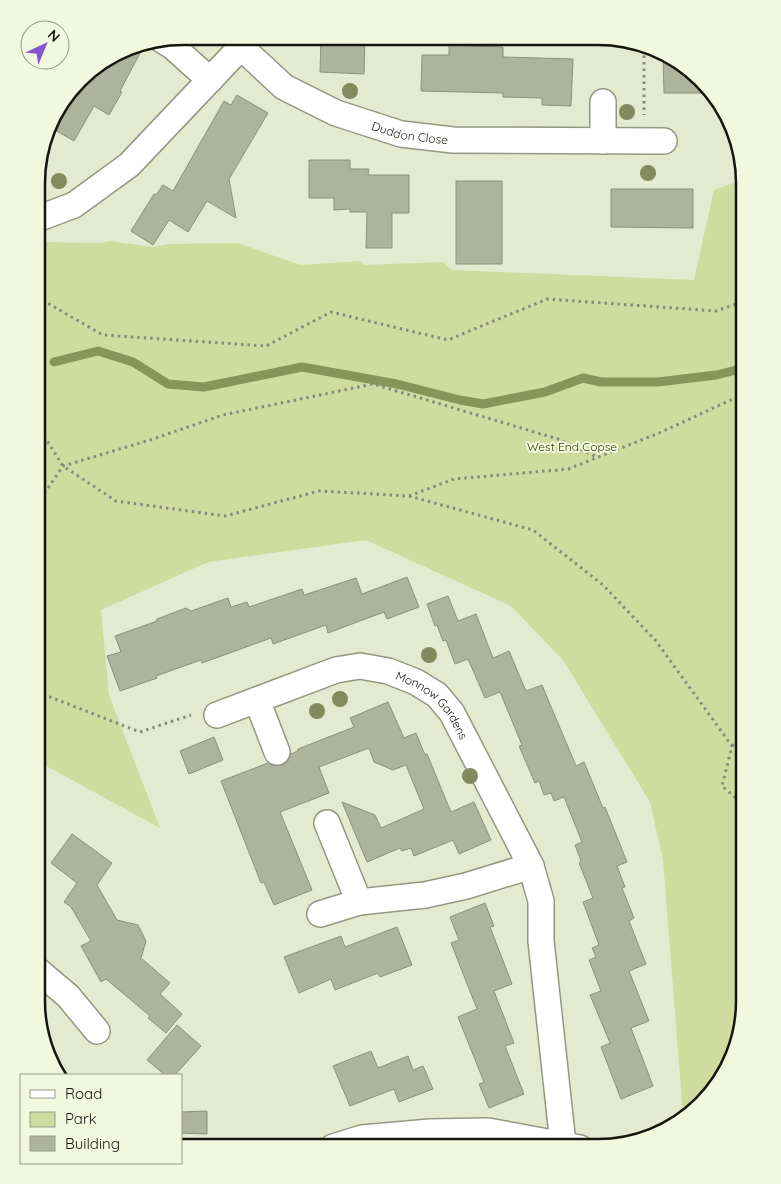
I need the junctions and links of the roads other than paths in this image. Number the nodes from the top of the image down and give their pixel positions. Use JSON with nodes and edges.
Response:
{"nodes":[{"id":1,"x":171,"y":45,"type":"edge"},
{"id":2,"x":243,"y":45,"type":"edge"},
{"id":3,"x":249,"y":45,"type":"edge"},
{"id":4,"x":210,"y":80,"type":"junction"},
{"id":5,"x":603,"y":102,"type":"dead end"},
{"id":6,"x":602,"y":141,"type":"junction"},
{"id":7,"x":654,"y":141,"type":"road end"},
{"id":8,"x":45,"y":216,"type":"edge"},
{"id":9,"x":257,"y":700,"type":"junction"},
{"id":10,"x":217,"y":715,"type":"road end"},
{"id":11,"x":277,"y":752,"type":"dead end"},
{"id":12,"x":327,"y":823,"type":"dead end"},
{"id":13,"x":532,"y":866,"type":"junction"},
{"id":14,"x":359,"y":902,"type":"junction"},
{"id":15,"x":320,"y":914,"type":"dead end"},
{"id":16,"x":45,"y":977,"type":"edge"},
{"id":17,"x":97,"y":1031,"type":"dead end"},
{"id":18,"x":359,"y":1139,"type":"edge"},
{"id":19,"x":533,"y":1139,"type":"edge"},
{"id":20,"x":571,"y":1139,"type":"edge"}],
"edges":[{"from":1,"to":4,"type":"street"},
{"from":2,"to":4,"type":"street","name":"Duddon Close"},
{"from":3,"to":6,"type":"street","name":"Duddon Close"},
{"from":4,"to":8,"type":"street","name":"Duddon Close"},
{"from":5,"to":6,"type":"street"},
{"from":6,"to":7,"type":"street","name":"Duddon Close"},
{"from":9,"to":10,"type":"street","name":"Monnow Gardens"},
{"from":9,"to":11,"type":"street"},
{"from":9,"to":13,"type":"street","name":"Monnow Gardens"},
{"from":12,"to":14,"type":"street"},
{"from":13,"to":14,"type":"street"},
{"from":13,"to":20,"type":"street","name":"Monnow Gardens"},
{"from":14,"to":15,"type":"street"},
{"from":16,"to":17,"type":"street"},
{"from":18,"to":19,"type":"street"}]}
